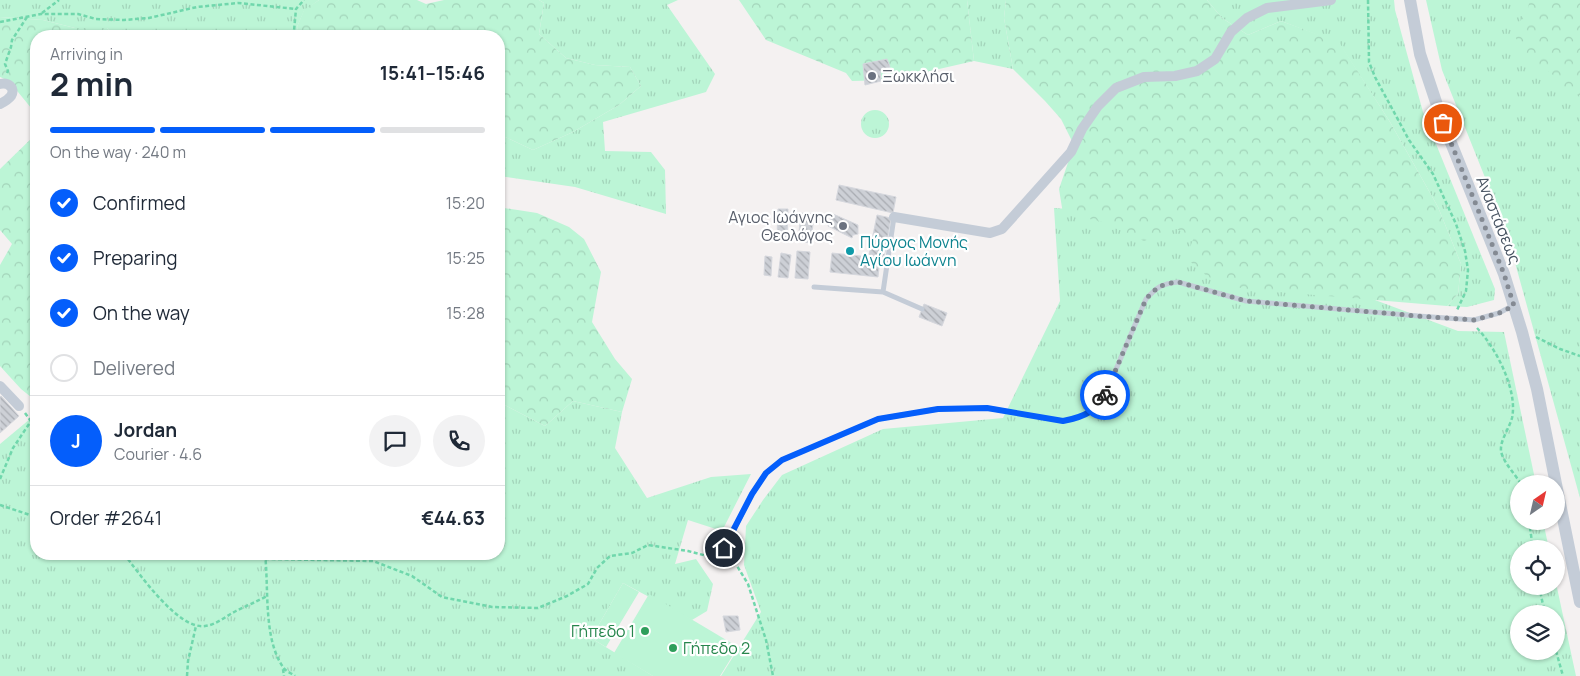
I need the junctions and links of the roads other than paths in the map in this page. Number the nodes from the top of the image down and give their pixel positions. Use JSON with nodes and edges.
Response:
{"nodes":[{"id":1,"x":1331,"y":0,"type":"edge"},
{"id":2,"x":1410,"y":0,"type":"edge"},
{"id":3,"x":2,"y":83,"type":"edge"},
{"id":4,"x":0,"y":104,"type":"edge"},
{"id":5,"x":894,"y":217,"type":"joint"},
{"id":6,"x":814,"y":287,"type":"dead end"},
{"id":7,"x":883,"y":292,"type":"junction"},
{"id":8,"x":1514,"y":306,"type":"junction"},
{"id":9,"x":922,"y":309,"type":"dead end"},
{"id":10,"x":0,"y":386,"type":"edge"},
{"id":11,"x":19,"y":406,"type":"road end"},
{"id":12,"x":1554,"y":475,"type":"edge"},
{"id":13,"x":1565,"y":528,"type":"edge"},
{"id":14,"x":718,"y":559,"type":"road end"},
{"id":15,"x":1580,"y":602,"type":"edge"}],
"edges":[{"from":1,"to":5,"type":"street"},
{"from":2,"to":8,"type":"street","name":"Αναστάσεως"},
{"from":3,"to":4,"type":"street"},
{"from":5,"to":7,"type":"lane"},
{"from":6,"to":7,"type":"lane"},
{"from":7,"to":9,"type":"lane"},
{"from":8,"to":12,"type":"street","name":"Αναστάσεως"},
{"from":8,"to":14,"type":"lane"},
{"from":10,"to":11,"type":"street"},
{"from":13,"to":15,"type":"street","name":"Αναστάσεως"}]}
